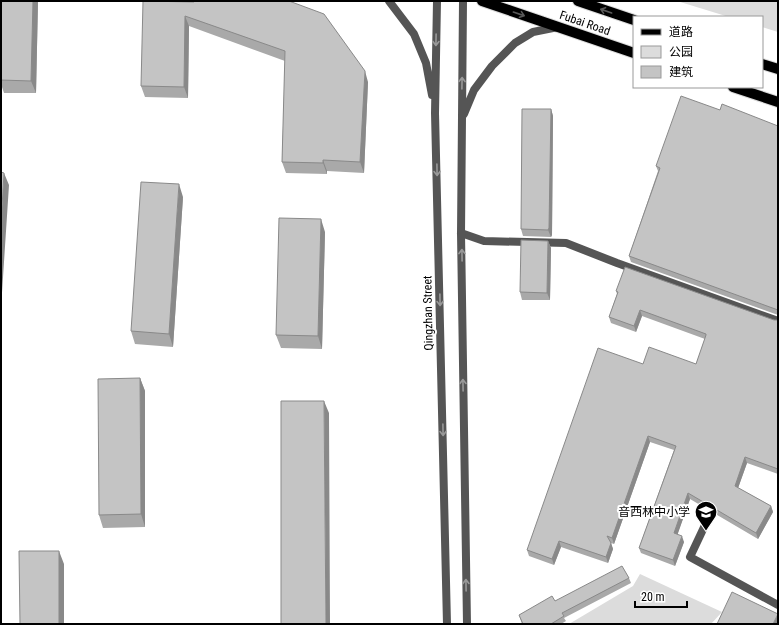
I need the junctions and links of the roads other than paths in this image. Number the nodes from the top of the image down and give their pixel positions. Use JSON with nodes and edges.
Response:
{"nodes":[{"id":1,"x":389,"y":1,"type":"edge"},
{"id":2,"x":437,"y":1,"type":"edge"},
{"id":3,"x":463,"y":1,"type":"edge"},
{"id":4,"x":482,"y":1,"type":"edge"},
{"id":5,"x":578,"y":1,"type":"edge"},
{"id":6,"x":633,"y":20,"type":"edge"},
{"id":7,"x":558,"y":28,"type":"junction"},
{"id":8,"x":633,"y":53,"type":"edge"},
{"id":9,"x":763,"y":64,"type":"edge"},
{"id":10,"x":778,"y":69,"type":"edge"},
{"id":11,"x":736,"y":88,"type":"edge"},
{"id":12,"x":778,"y":102,"type":"edge"},
{"id":13,"x":435,"y":113,"type":"junction"},
{"id":14,"x":462,"y":118,"type":"junction"},
{"id":15,"x":461,"y":233,"type":"junction"},
{"id":16,"x":778,"y":321,"type":"edge"},
{"id":17,"x":706,"y":524,"type":"dead end"},
{"id":18,"x":778,"y":605,"type":"edge"},
{"id":19,"x":447,"y":624,"type":"edge"},
{"id":20,"x":467,"y":624,"type":"edge"}],
"edges":[{"from":1,"to":13,"type":"street"},
{"from":2,"to":13,"type":"street","name":"Qingzhan Street","one_way":true},
{"from":14,"to":3,"type":"street","one_way":true},
{"from":4,"to":7,"type":"main road","name":"Fubai Road","one_way":true},
{"from":6,"to":5,"type":"main road","name":"Fubai Road","one_way":true},
{"from":7,"to":8,"type":"main road","name":"Fubai Road"},
{"from":7,"to":14,"type":"street"},
{"from":9,"to":10,"type":"main road"},
{"from":11,"to":12,"type":"main road"},
{"from":13,"to":19,"type":"street","name":"Qingzhan Street","one_way":true},
{"from":14,"to":15,"type":"street"},
{"from":15,"to":16,"type":"street"},
{"from":20,"to":15,"type":"street","one_way":true},
{"from":17,"to":18,"type":"street"}]}
